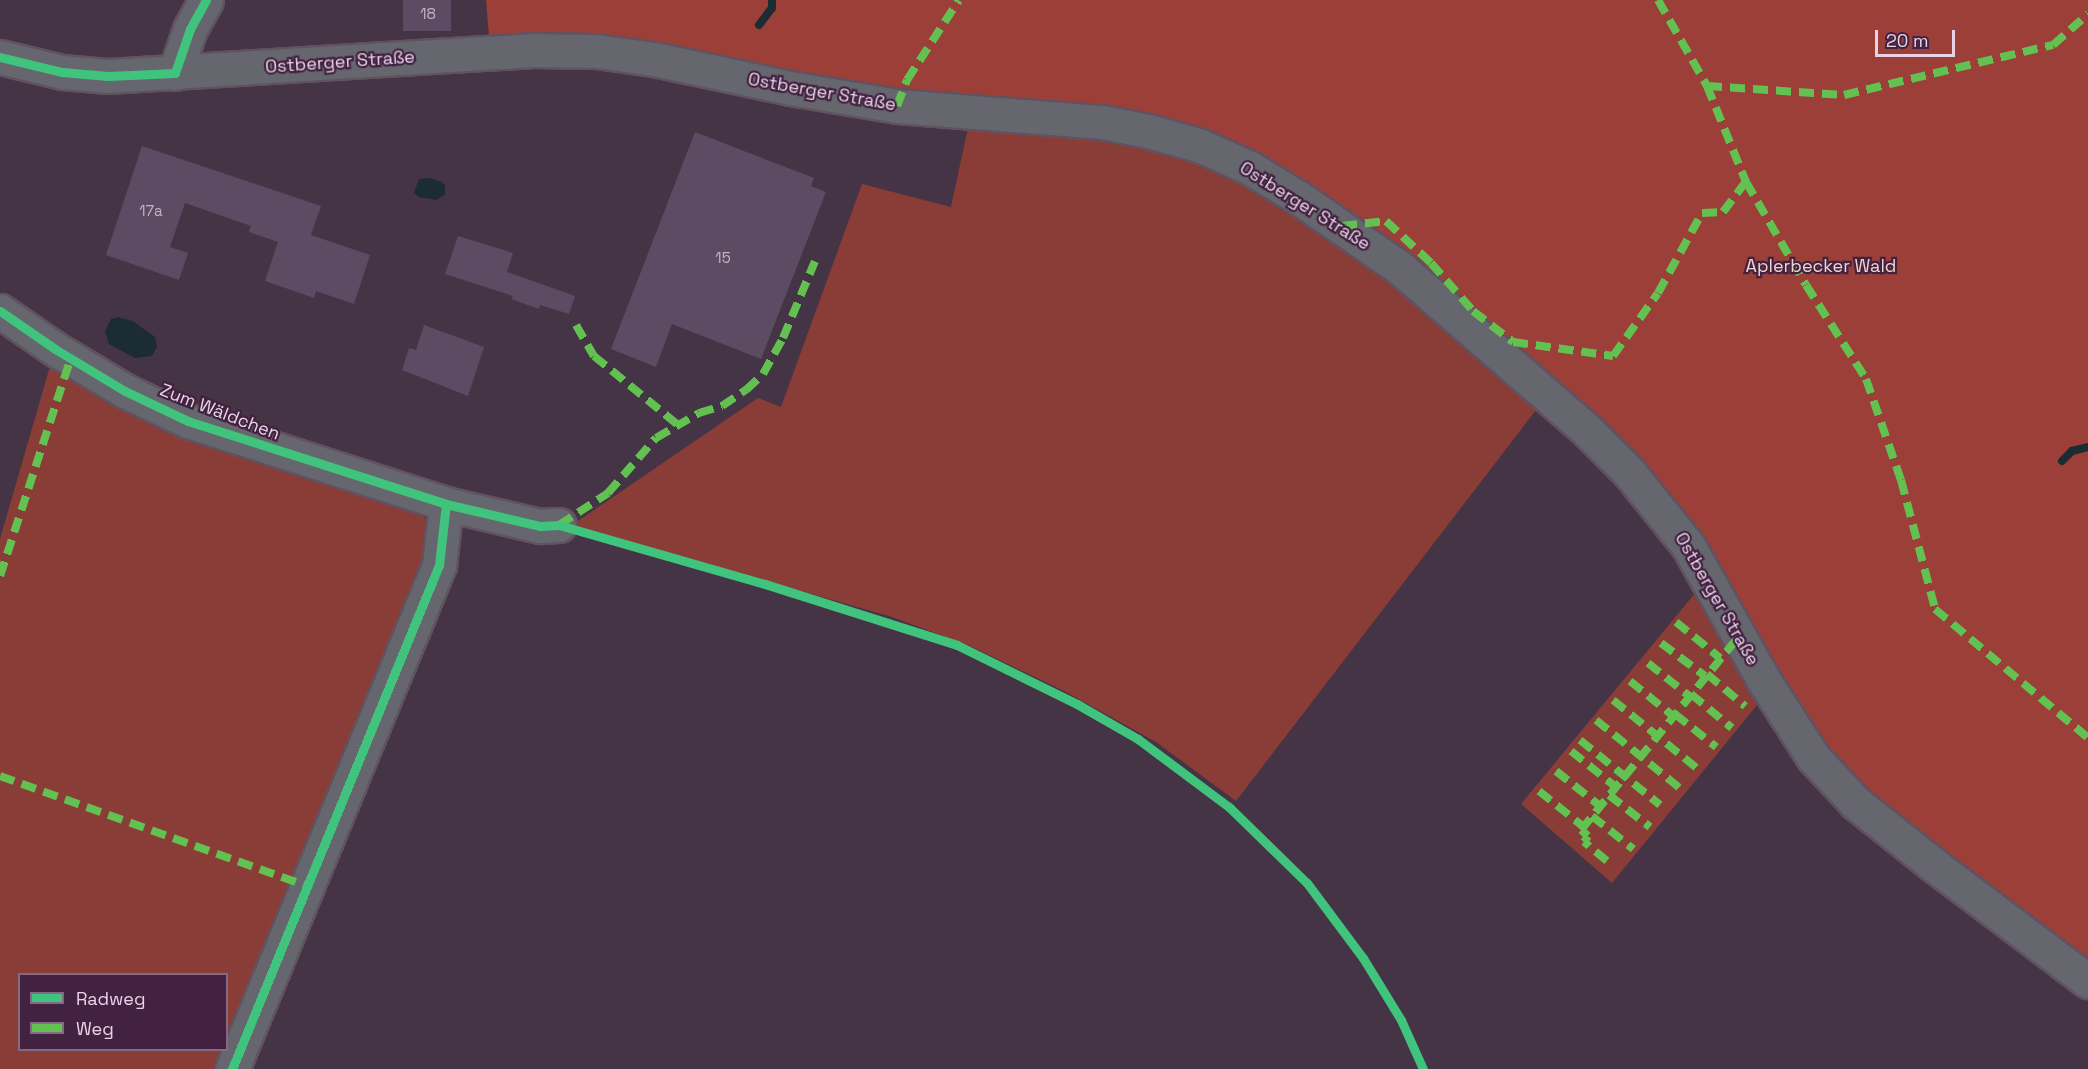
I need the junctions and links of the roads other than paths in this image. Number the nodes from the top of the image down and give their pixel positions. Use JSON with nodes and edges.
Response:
{"nodes":[{"id":1,"x":206,"y":0,"type":"edge"},
{"id":2,"x":0,"y":57,"type":"edge"},
{"id":3,"x":175,"y":74,"type":"junction"},
{"id":4,"x":0,"y":311,"type":"edge"},
{"id":5,"x":446,"y":504,"type":"junction"},
{"id":6,"x":559,"y":525,"type":"dead end"},
{"id":7,"x":2088,"y":981,"type":"edge"},
{"id":8,"x":232,"y":1069,"type":"edge"}],
"edges":[{"from":1,"to":3,"type":"street"},
{"from":2,"to":3,"type":"street","name":"Ostberger Straße"},
{"from":3,"to":7,"type":"street","name":"Ostberger Straße"},
{"from":4,"to":5,"type":"street","name":"Zum Wäldchen"},
{"from":5,"to":6,"type":"street","name":"Zum Wäldchen"},
{"from":5,"to":8,"type":"street"}]}
